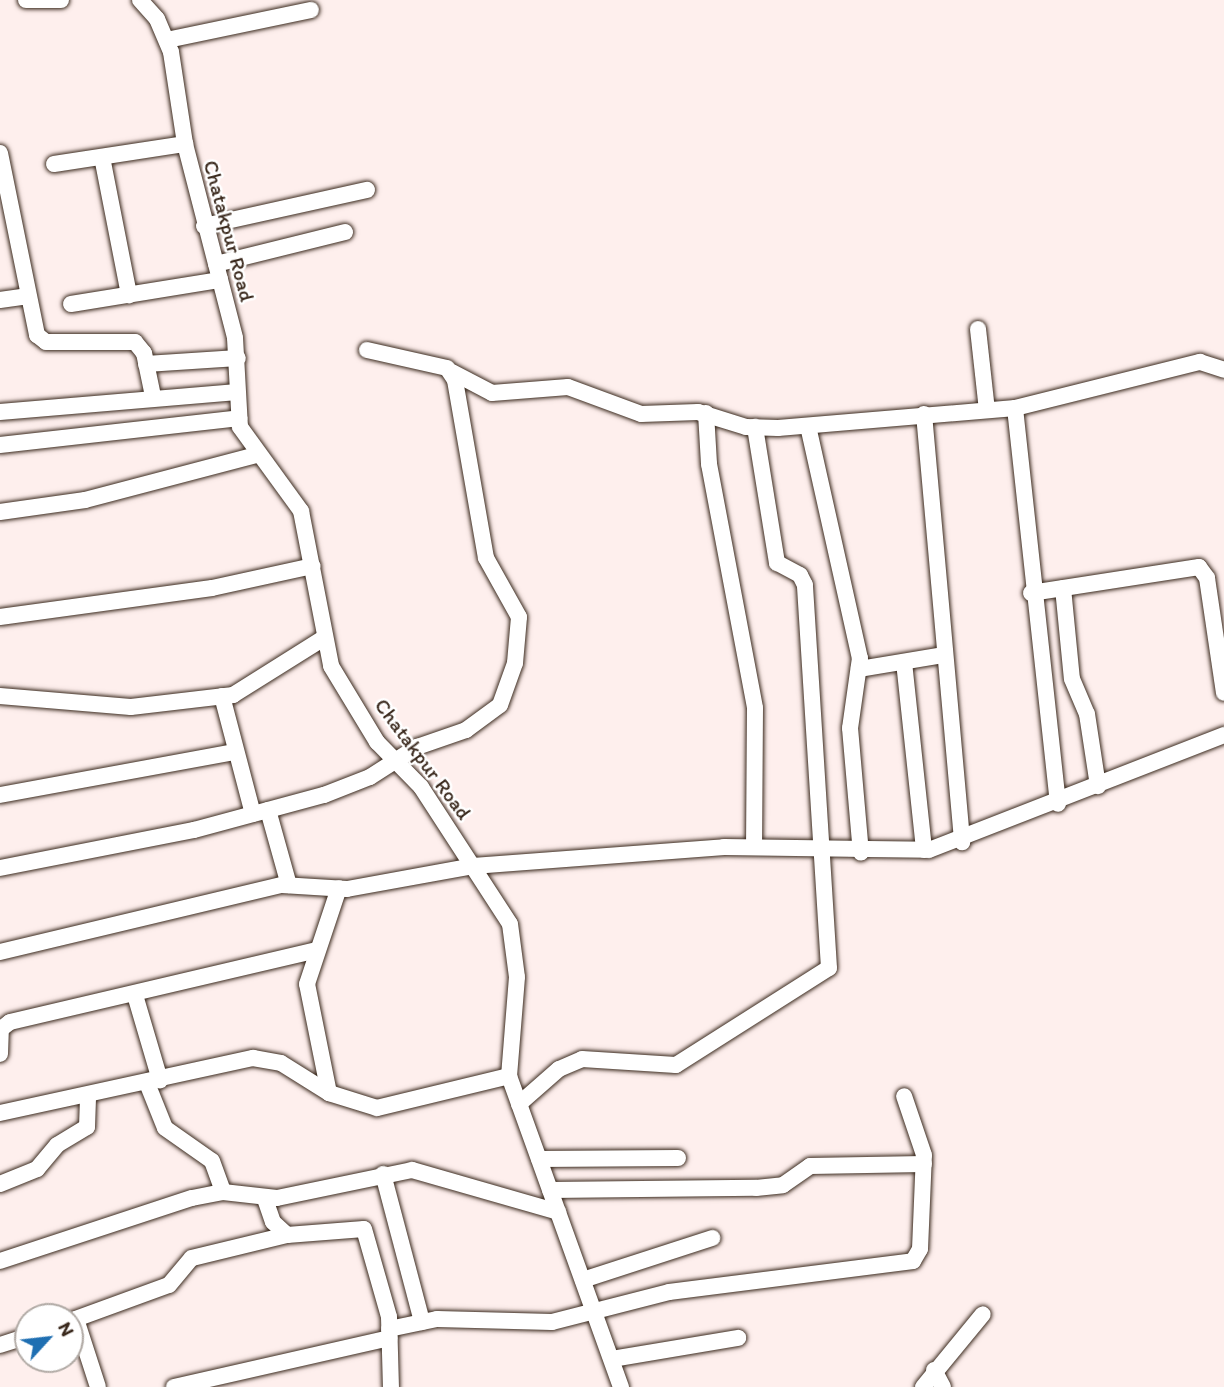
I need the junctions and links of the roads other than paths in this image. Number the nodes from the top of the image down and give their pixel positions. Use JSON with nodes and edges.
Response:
{"nodes":[{"id":1,"x":26,"y":0,"type":"edge"},
{"id":2,"x":61,"y":0,"type":"edge"},
{"id":3,"x":150,"y":3,"type":"edge"},
{"id":4,"x":311,"y":10,"type":"dead end"},
{"id":5,"x":167,"y":40,"type":"junction"},
{"id":6,"x":185,"y":144,"type":"junction"},
{"id":7,"x":0,"y":153,"type":"edge"},
{"id":8,"x":102,"y":157,"type":"junction"},
{"id":9,"x":54,"y":164,"type":"dead end"},
{"id":10,"x":367,"y":190,"type":"dead end"},
{"id":11,"x":6,"y":204,"type":"edge"},
{"id":12,"x":204,"y":226,"type":"junction"},
{"id":13,"x":345,"y":232,"type":"dead end"},
{"id":14,"x":218,"y":272,"type":"junction"},
{"id":15,"x":129,"y":295,"type":"junction"},
{"id":16,"x":27,"y":296,"type":"junction"},
{"id":17,"x":0,"y":300,"type":"edge"},
{"id":18,"x":71,"y":304,"type":"dead end"},
{"id":19,"x":978,"y":329,"type":"dead end"},
{"id":20,"x":368,"y":350,"type":"dead end"},
{"id":21,"x":238,"y":358,"type":"junction"},
{"id":22,"x":146,"y":364,"type":"junction"},
{"id":23,"x":1224,"y":370,"type":"edge"},
{"id":24,"x":452,"y":372,"type":"junction"},
{"id":25,"x":237,"y":391,"type":"junction"},
{"id":26,"x":153,"y":396,"type":"junction"},
{"id":27,"x":1015,"y":408,"type":"junction"},
{"id":28,"x":987,"y":410,"type":"junction"},
{"id":29,"x":0,"y":412,"type":"edge"},
{"id":30,"x":706,"y":413,"type":"junction"},
{"id":31,"x":924,"y":414,"type":"junction"},
{"id":32,"x":239,"y":418,"type":"junction"},
{"id":33,"x":808,"y":426,"type":"junction"},
{"id":34,"x":755,"y":427,"type":"junction"},
{"id":35,"x":0,"y":445,"type":"edge"},
{"id":36,"x":257,"y":455,"type":"junction"},
{"id":37,"x":0,"y":512,"type":"edge"},
{"id":38,"x":313,"y":566,"type":"junction"},
{"id":39,"x":1063,"y":588,"type":"junction"},
{"id":40,"x":1031,"y":593,"type":"junction"},
{"id":41,"x":0,"y":617,"type":"edge"},
{"id":42,"x":324,"y":638,"type":"junction"},
{"id":43,"x":944,"y":655,"type":"junction"},
{"id":44,"x":904,"y":662,"type":"junction"},
{"id":45,"x":859,"y":669,"type":"junction"},
{"id":46,"x":1224,"y":693,"type":"edge"},
{"id":47,"x":0,"y":696,"type":"edge"},
{"id":48,"x":222,"y":696,"type":"junction"},
{"id":49,"x":1224,"y":735,"type":"edge"},
{"id":50,"x":235,"y":752,"type":"junction"},
{"id":51,"x":396,"y":762,"type":"junction"},
{"id":52,"x":1098,"y":786,"type":"junction"},
{"id":53,"x":0,"y":796,"type":"edge"},
{"id":54,"x":1058,"y":804,"type":"junction"},
{"id":55,"x":260,"y":812,"type":"junction"},
{"id":56,"x":962,"y":842,"type":"junction"},
{"id":57,"x":754,"y":847,"type":"junction"},
{"id":58,"x":924,"y":850,"type":"junction"},
{"id":59,"x":826,"y":851,"type":"junction"},
{"id":60,"x":861,"y":853,"type":"junction"},
{"id":61,"x":473,"y":866,"type":"junction"},
{"id":62,"x":0,"y":868,"type":"edge"},
{"id":63,"x":289,"y":885,"type":"junction"},
{"id":64,"x":339,"y":888,"type":"junction"},
{"id":65,"x":318,"y":950,"type":"junction"},
{"id":66,"x":0,"y":952,"type":"edge"},
{"id":67,"x":135,"y":995,"type":"junction"},
{"id":68,"x":0,"y":1028,"type":"edge"},
{"id":69,"x":0,"y":1054,"type":"edge"},
{"id":70,"x":509,"y":1076,"type":"junction"},
{"id":71,"x":153,"y":1082,"type":"junction"},
{"id":72,"x":328,"y":1093,"type":"junction"},
{"id":73,"x":904,"y":1096,"type":"dead end"},
{"id":74,"x":88,"y":1098,"type":"junction"},
{"id":75,"x":519,"y":1104,"type":"junction"},
{"id":76,"x":0,"y":1112,"type":"edge"},
{"id":77,"x":678,"y":1158,"type":"dead end"},
{"id":78,"x":539,"y":1159,"type":"junction"},
{"id":79,"x":924,"y":1164,"type":"junction"},
{"id":80,"x":383,"y":1174,"type":"junction"},
{"id":81,"x":0,"y":1184,"type":"edge"},
{"id":82,"x":550,"y":1190,"type":"junction"},
{"id":83,"x":223,"y":1192,"type":"junction"},
{"id":84,"x":265,"y":1199,"type":"junction"},
{"id":85,"x":558,"y":1212,"type":"junction"},
{"id":86,"x":287,"y":1235,"type":"junction"},
{"id":87,"x":712,"y":1238,"type":"dead end"},
{"id":88,"x":0,"y":1261,"type":"edge"},
{"id":89,"x":583,"y":1280,"type":"junction"},
{"id":90,"x":594,"y":1310,"type":"junction"},
{"id":91,"x":983,"y":1314,"type":"dead end"},
{"id":92,"x":84,"y":1316,"type":"edge"},
{"id":93,"x":422,"y":1322,"type":"junction"},
{"id":94,"x":390,"y":1334,"type":"junction"},
{"id":95,"x":738,"y":1338,"type":"dead end"},
{"id":96,"x":84,"y":1351,"type":"edge"},
{"id":97,"x":611,"y":1359,"type":"junction"},
{"id":98,"x":934,"y":1370,"type":"junction"},
{"id":99,"x":97,"y":1387,"type":"edge"},
{"id":100,"x":174,"y":1387,"type":"edge"},
{"id":101,"x":391,"y":1387,"type":"edge"},
{"id":102,"x":621,"y":1387,"type":"edge"},
{"id":103,"x":923,"y":1387,"type":"edge"},
{"id":104,"x":943,"y":1387,"type":"edge"}],
"edges":[{"from":1,"to":2,"type":"street"},
{"from":3,"to":5,"type":"street","name":"Chatakpur Road"},
{"from":4,"to":5,"type":"street"},
{"from":5,"to":6,"type":"street","name":"Chatakpur Road"},
{"from":6,"to":8,"type":"street"},
{"from":6,"to":12,"type":"street","name":"Chatakpur Road"},
{"from":7,"to":11,"type":"street"},
{"from":8,"to":9,"type":"street"},
{"from":8,"to":15,"type":"street"},
{"from":10,"to":12,"type":"street"},
{"from":11,"to":16,"type":"street"},
{"from":12,"to":14,"type":"street","name":"Chatakpur Road"},
{"from":13,"to":14,"type":"street"},
{"from":14,"to":15,"type":"street"},
{"from":14,"to":21,"type":"street","name":"Chatakpur Road"},
{"from":15,"to":18,"type":"street"},
{"from":16,"to":17,"type":"street"},
{"from":16,"to":22,"type":"street"},
{"from":19,"to":28,"type":"street"},
{"from":20,"to":24,"type":"street"},
{"from":21,"to":22,"type":"street"},
{"from":21,"to":25,"type":"street","name":"Chatakpur Road"},
{"from":22,"to":26,"type":"street"},
{"from":23,"to":27,"type":"street"},
{"from":24,"to":30,"type":"street"},
{"from":24,"to":51,"type":"street"},
{"from":25,"to":26,"type":"street"},
{"from":25,"to":32,"type":"street","name":"Chatakpur Road"},
{"from":26,"to":29,"type":"street"},
{"from":27,"to":28,"type":"street"},
{"from":27,"to":40,"type":"street"},
{"from":28,"to":31,"type":"street"},
{"from":30,"to":34,"type":"street"},
{"from":30,"to":57,"type":"street"},
{"from":31,"to":33,"type":"street"},
{"from":31,"to":43,"type":"street"},
{"from":32,"to":35,"type":"street"},
{"from":32,"to":36,"type":"street","name":"Chatakpur Road"},
{"from":33,"to":34,"type":"street"},
{"from":33,"to":45,"type":"street"},
{"from":34,"to":59,"type":"street"},
{"from":36,"to":37,"type":"street"},
{"from":36,"to":38,"type":"street","name":"Chatakpur Road"},
{"from":38,"to":41,"type":"street"},
{"from":38,"to":42,"type":"street","name":"Chatakpur Road"},
{"from":39,"to":40,"type":"street"},
{"from":39,"to":46,"type":"street"},
{"from":39,"to":52,"type":"street"},
{"from":40,"to":54,"type":"street"},
{"from":42,"to":48,"type":"street"},
{"from":42,"to":51,"type":"street","name":"Chatakpur Road"},
{"from":43,"to":44,"type":"street"},
{"from":43,"to":56,"type":"street"},
{"from":44,"to":45,"type":"street"},
{"from":44,"to":58,"type":"street"},
{"from":45,"to":60,"type":"street"},
{"from":47,"to":48,"type":"street"},
{"from":48,"to":50,"type":"street"},
{"from":49,"to":52,"type":"street"},
{"from":50,"to":53,"type":"street"},
{"from":50,"to":55,"type":"street"},
{"from":51,"to":55,"type":"street"},
{"from":51,"to":61,"type":"street","name":"Chatakpur Road"},
{"from":52,"to":54,"type":"street"},
{"from":54,"to":56,"type":"street"},
{"from":55,"to":62,"type":"street"},
{"from":55,"to":63,"type":"street"},
{"from":56,"to":58,"type":"street"},
{"from":57,"to":59,"type":"street"},
{"from":57,"to":61,"type":"street"},
{"from":58,"to":60,"type":"street"},
{"from":59,"to":60,"type":"street"},
{"from":59,"to":75,"type":"street"},
{"from":61,"to":64,"type":"street"},
{"from":61,"to":70,"type":"street","name":"Chatakpur Road"},
{"from":63,"to":64,"type":"street"},
{"from":63,"to":66,"type":"street"},
{"from":64,"to":65,"type":"street"},
{"from":65,"to":67,"type":"street"},
{"from":65,"to":72,"type":"street"},
{"from":67,"to":68,"type":"street"},
{"from":67,"to":71,"type":"street"},
{"from":68,"to":69,"type":"street"},
{"from":70,"to":72,"type":"street"},
{"from":70,"to":75,"type":"street","name":"Chatakpur Road"},
{"from":71,"to":72,"type":"street"},
{"from":71,"to":74,"type":"street"},
{"from":71,"to":83,"type":"street"},
{"from":73,"to":79,"type":"street"},
{"from":74,"to":76,"type":"street"},
{"from":74,"to":81,"type":"street"},
{"from":75,"to":78,"type":"street","name":"Chatakpur Road"},
{"from":77,"to":78,"type":"street"},
{"from":78,"to":82,"type":"street","name":"Chatakpur Road"},
{"from":79,"to":82,"type":"street"},
{"from":79,"to":90,"type":"street"},
{"from":80,"to":84,"type":"street"},
{"from":80,"to":85,"type":"street"},
{"from":80,"to":93,"type":"street"},
{"from":82,"to":85,"type":"street","name":"Chatakpur Road"},
{"from":83,"to":84,"type":"street"},
{"from":83,"to":88,"type":"street"},
{"from":84,"to":86,"type":"street"},
{"from":85,"to":89,"type":"street","name":"Chatakpur Road"},
{"from":86,"to":92,"type":"street"},
{"from":86,"to":94,"type":"street"},
{"from":87,"to":89,"type":"street"},
{"from":89,"to":90,"type":"street","name":"Chatakpur Road"},
{"from":90,"to":93,"type":"street"},
{"from":90,"to":97,"type":"street","name":"Chatakpur Road"},
{"from":91,"to":98,"type":"street"},
{"from":93,"to":94,"type":"street"},
{"from":94,"to":100,"type":"street"},
{"from":94,"to":101,"type":"street"},
{"from":95,"to":97,"type":"street"},
{"from":96,"to":99,"type":"street"},
{"from":97,"to":102,"type":"street","name":"Chatakpur Road"},
{"from":98,"to":103,"type":"street"},
{"from":98,"to":104,"type":"street"}]}
